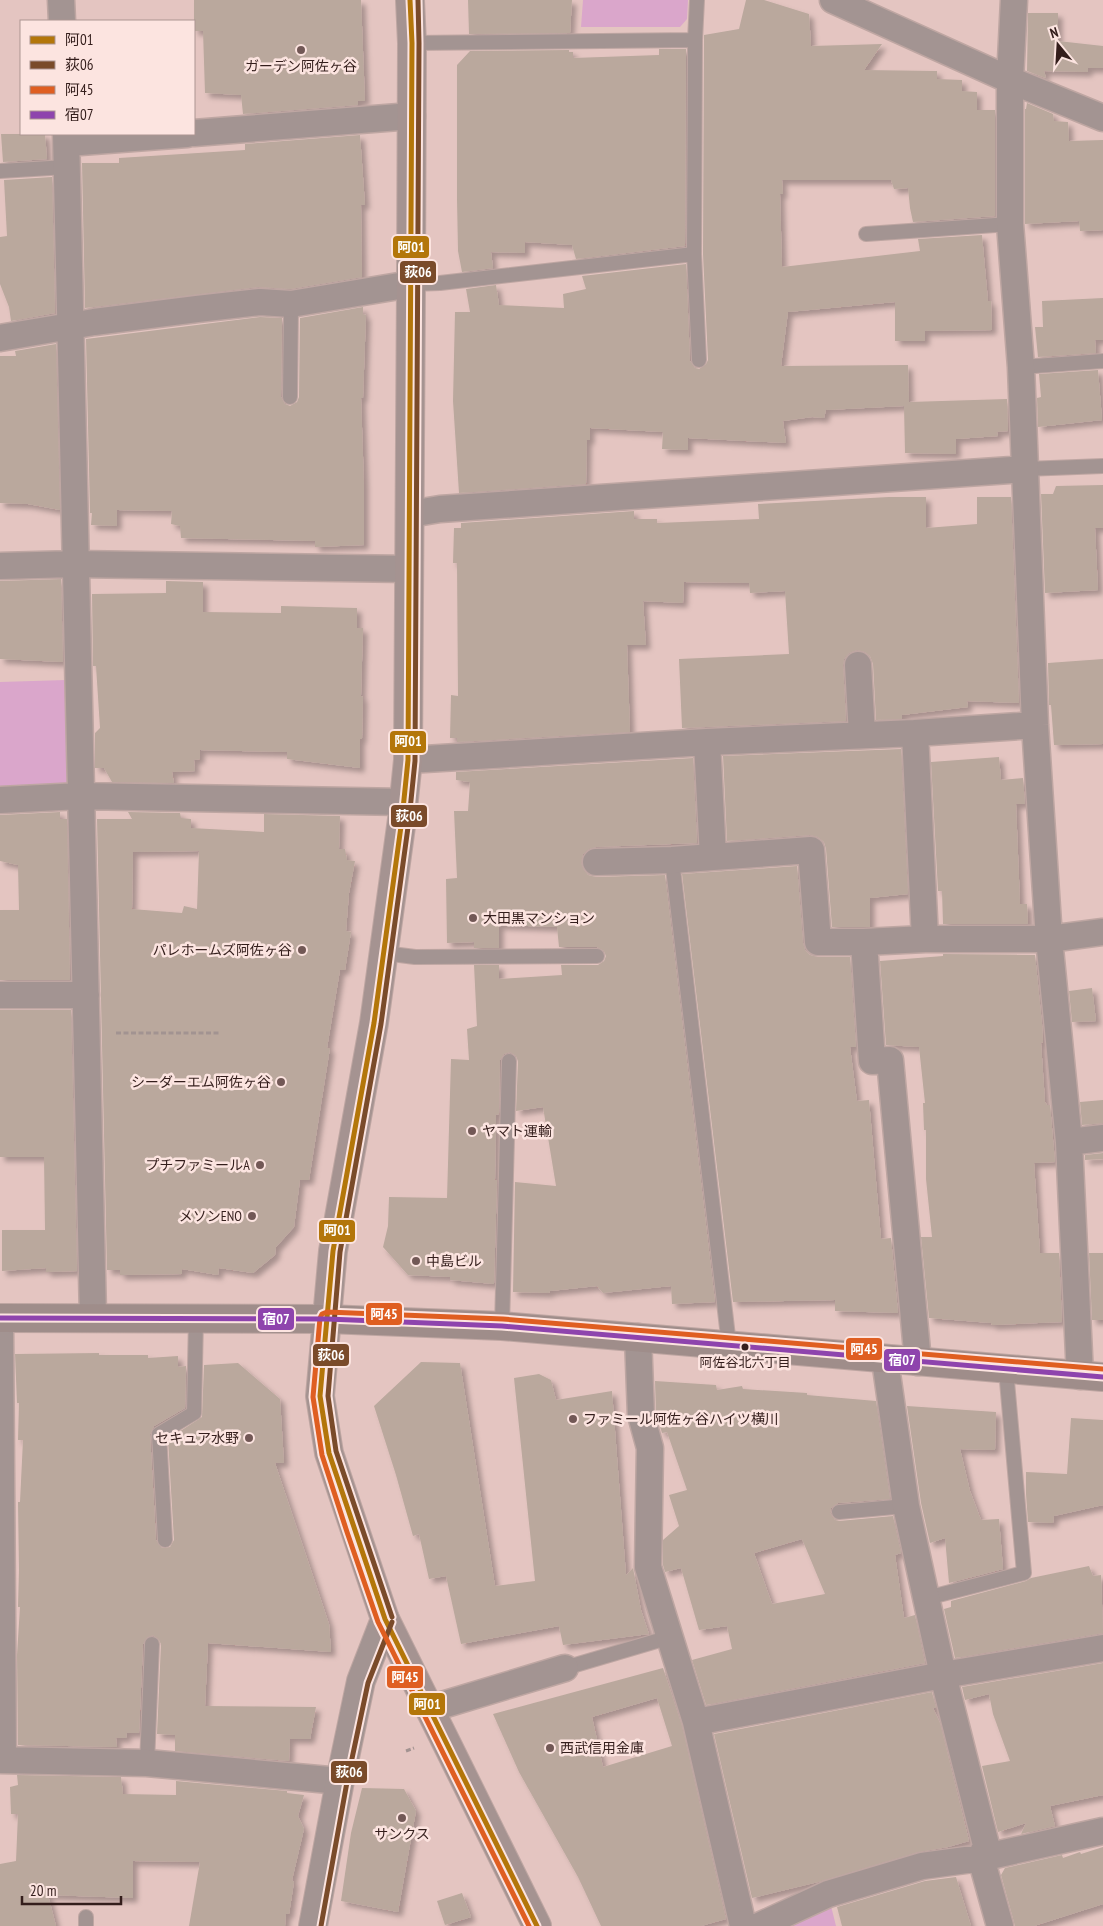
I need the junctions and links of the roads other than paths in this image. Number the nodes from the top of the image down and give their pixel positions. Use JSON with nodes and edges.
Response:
{"nodes":[{"id":1,"x":61,"y":0,"type":"edge"},
{"id":2,"x":410,"y":0,"type":"edge"},
{"id":3,"x":697,"y":0,"type":"edge"},
{"id":4,"x":833,"y":0,"type":"edge"},
{"id":5,"x":1014,"y":0,"type":"edge"},
{"id":6,"x":62,"y":20,"type":"edge"},
{"id":7,"x":695,"y":40,"type":"junction"},
{"id":8,"x":412,"y":43,"type":"junction"},
{"id":9,"x":1010,"y":80,"type":"junction"},
{"id":10,"x":412,"y":116,"type":"junction"},
{"id":11,"x":1103,"y":118,"type":"edge"},
{"id":12,"x":195,"y":133,"type":"edge"},
{"id":13,"x":178,"y":135,"type":"edge"},
{"id":14,"x":67,"y":148,"type":"edge"},
{"id":15,"x":0,"y":172,"type":"edge"},
{"id":16,"x":1010,"y":224,"type":"junction"},
{"id":17,"x":866,"y":234,"type":"dead end"},
{"id":18,"x":694,"y":254,"type":"junction"},
{"id":19,"x":411,"y":284,"type":"junction"},
{"id":20,"x":290,"y":304,"type":"junction"},
{"id":21,"x":71,"y":327,"type":"junction"},
{"id":22,"x":0,"y":338,"type":"edge"},
{"id":23,"x":699,"y":360,"type":"dead end"},
{"id":24,"x":1103,"y":361,"type":"edge"},
{"id":25,"x":1021,"y":367,"type":"junction"},
{"id":26,"x":290,"y":397,"type":"dead end"},
{"id":27,"x":1103,"y":466,"type":"edge"},
{"id":28,"x":1025,"y":470,"type":"junction"},
{"id":29,"x":410,"y":514,"type":"junction"},
{"id":30,"x":75,"y":564,"type":"junction"},
{"id":31,"x":0,"y":566,"type":"edge"},
{"id":32,"x":409,"y":569,"type":"junction"},
{"id":33,"x":858,"y":665,"type":"dead end"},
{"id":34,"x":1034,"y":724,"type":"junction"},
{"id":35,"x":915,"y":733,"type":"junction"},
{"id":36,"x":862,"y":735,"type":"junction"},
{"id":37,"x":707,"y":742,"type":"junction"},
{"id":38,"x":408,"y":760,"type":"junction"},
{"id":39,"x":81,"y":796,"type":"junction"},
{"id":40,"x":0,"y":800,"type":"edge"},
{"id":41,"x":404,"y":802,"type":"junction"},
{"id":42,"x":712,"y":857,"type":"junction"},
{"id":43,"x":672,"y":860,"type":"junction"},
{"id":44,"x":596,"y":862,"type":"dead end"},
{"id":45,"x":1103,"y":932,"type":"edge"},
{"id":46,"x":925,"y":939,"type":"junction"},
{"id":47,"x":1049,"y":939,"type":"junction"},
{"id":48,"x":864,"y":942,"type":"junction"},
{"id":49,"x":384,"y":953,"type":"junction"},
{"id":50,"x":597,"y":956,"type":"dead end"},
{"id":51,"x":0,"y":995,"type":"edge"},
{"id":52,"x":86,"y":996,"type":"junction"},
{"id":53,"x":509,"y":1061,"type":"dead end"},
{"id":54,"x":1103,"y":1138,"type":"edge"},
{"id":55,"x":1069,"y":1142,"type":"junction"},
{"id":56,"x":94,"y":1317,"type":"junction"},
{"id":57,"x":0,"y":1318,"type":"edge"},
{"id":58,"x":196,"y":1319,"type":"junction"},
{"id":59,"x":327,"y":1319,"type":"junction"},
{"id":60,"x":0,"y":1326,"type":"edge"},
{"id":61,"x":502,"y":1326,"type":"junction"},
{"id":62,"x":638,"y":1337,"type":"junction"},
{"id":63,"x":729,"y":1345,"type":"junction"},
{"id":64,"x":885,"y":1360,"type":"junction"},
{"id":65,"x":918,"y":1362,"type":"junction"},
{"id":66,"x":1006,"y":1370,"type":"junction"},
{"id":67,"x":1092,"y":1376,"type":"edge"},
{"id":68,"x":906,"y":1506,"type":"junction"},
{"id":69,"x":839,"y":1512,"type":"dead end"},
{"id":70,"x":165,"y":1540,"type":"dead end"},
{"id":71,"x":927,"y":1598,"type":"junction"},
{"id":72,"x":385,"y":1619,"type":"junction"},
{"id":73,"x":670,"y":1638,"type":"junction"},
{"id":74,"x":152,"y":1644,"type":"dead end"},
{"id":75,"x":1103,"y":1648,"type":"edge"},
{"id":76,"x":565,"y":1668,"type":"joint"},
{"id":77,"x":943,"y":1675,"type":"junction"},
{"id":78,"x":429,"y":1709,"type":"junction"},
{"id":79,"x":696,"y":1722,"type":"junction"},
{"id":80,"x":1,"y":1760,"type":"edge"},
{"id":81,"x":147,"y":1763,"type":"junction"},
{"id":82,"x":340,"y":1781,"type":"junction"},
{"id":83,"x":1103,"y":1831,"type":"edge"},
{"id":84,"x":981,"y":1858,"type":"junction"},
{"id":85,"x":313,"y":1926,"type":"edge"},
{"id":86,"x":537,"y":1926,"type":"edge"},
{"id":87,"x":742,"y":1926,"type":"edge"},
{"id":88,"x":759,"y":1926,"type":"edge"},
{"id":89,"x":1000,"y":1926,"type":"edge"}],
"edges":[{"from":1,"to":6,"type":"street"},
{"from":2,"to":8,"type":"main road"},
{"from":3,"to":7,"type":"lane"},
{"from":4,"to":9,"type":"street"},
{"from":5,"to":9,"type":"street"},
{"from":7,"to":8,"type":"lane"},
{"from":7,"to":18,"type":"lane"},
{"from":8,"to":10,"type":"main road"},
{"from":9,"to":11,"type":"street"},
{"from":9,"to":16,"type":"street"},
{"from":10,"to":12,"type":"street"},
{"from":10,"to":19,"type":"main road"},
{"from":13,"to":14,"type":"street"},
{"from":14,"to":15,"type":"lane"},
{"from":14,"to":21,"type":"street"},
{"from":16,"to":17,"type":"lane"},
{"from":16,"to":25,"type":"street"},
{"from":18,"to":19,"type":"lane"},
{"from":18,"to":23,"type":"lane"},
{"from":19,"to":20,"type":"street"},
{"from":19,"to":29,"type":"main road"},
{"from":20,"to":21,"type":"street"},
{"from":20,"to":26,"type":"lane"},
{"from":21,"to":22,"type":"street"},
{"from":21,"to":30,"type":"street"},
{"from":24,"to":25,"type":"lane"},
{"from":25,"to":28,"type":"street"},
{"from":27,"to":28,"type":"lane"},
{"from":28,"to":29,"type":"street"},
{"from":28,"to":34,"type":"street"},
{"from":29,"to":32,"type":"main road"},
{"from":30,"to":31,"type":"street"},
{"from":30,"to":32,"type":"street"},
{"from":30,"to":39,"type":"street"},
{"from":32,"to":38,"type":"main road"},
{"from":33,"to":36,"type":"street"},
{"from":34,"to":35,"type":"street"},
{"from":34,"to":47,"type":"street"},
{"from":35,"to":36,"type":"street"},
{"from":35,"to":46,"type":"street"},
{"from":36,"to":37,"type":"street"},
{"from":37,"to":38,"type":"street"},
{"from":37,"to":42,"type":"street"},
{"from":38,"to":41,"type":"main road"},
{"from":39,"to":40,"type":"street"},
{"from":39,"to":41,"type":"street"},
{"from":39,"to":52,"type":"street"},
{"from":41,"to":49,"type":"main road"},
{"from":42,"to":43,"type":"street"},
{"from":42,"to":48,"type":"street"},
{"from":43,"to":44,"type":"street"},
{"from":43,"to":63,"type":"lane"},
{"from":45,"to":47,"type":"street"},
{"from":46,"to":47,"type":"street"},
{"from":46,"to":48,"type":"street"},
{"from":47,"to":55,"type":"street"},
{"from":48,"to":65,"type":"street"},
{"from":49,"to":50,"type":"lane"},
{"from":49,"to":59,"type":"main road"},
{"from":51,"to":52,"type":"street"},
{"from":52,"to":56,"type":"street"},
{"from":53,"to":61,"type":"lane"},
{"from":54,"to":55,"type":"street"},
{"from":55,"to":67,"type":"street"},
{"from":56,"to":57,"type":"main road"},
{"from":56,"to":58,"type":"main road"},
{"from":58,"to":59,"type":"main road"},
{"from":58,"to":70,"type":"lane"},
{"from":59,"to":61,"type":"main road"},
{"from":59,"to":72,"type":"main road"},
{"from":60,"to":80,"type":"street"},
{"from":61,"to":62,"type":"main road"},
{"from":62,"to":63,"type":"main road"},
{"from":62,"to":73,"type":"street"},
{"from":63,"to":64,"type":"main road"},
{"from":64,"to":65,"type":"main road"},
{"from":64,"to":68,"type":"street"},
{"from":65,"to":66,"type":"main road"},
{"from":66,"to":67,"type":"main road"},
{"from":66,"to":71,"type":"lane"},
{"from":68,"to":69,"type":"lane"},
{"from":68,"to":71,"type":"street"},
{"from":71,"to":77,"type":"street"},
{"from":72,"to":78,"type":"main road"},
{"from":72,"to":82,"type":"street"},
{"from":73,"to":76,"type":"lane"},
{"from":73,"to":79,"type":"street"},
{"from":74,"to":81,"type":"lane"},
{"from":75,"to":77,"type":"street"},
{"from":76,"to":78,"type":"street"},
{"from":77,"to":79,"type":"street"},
{"from":77,"to":84,"type":"street"},
{"from":78,"to":86,"type":"main road"},
{"from":79,"to":87,"type":"street"},
{"from":80,"to":81,"type":"street"},
{"from":81,"to":82,"type":"street"},
{"from":82,"to":85,"type":"street"},
{"from":83,"to":84,"type":"street"},
{"from":84,"to":88,"type":"street"},
{"from":84,"to":89,"type":"street"}]}
